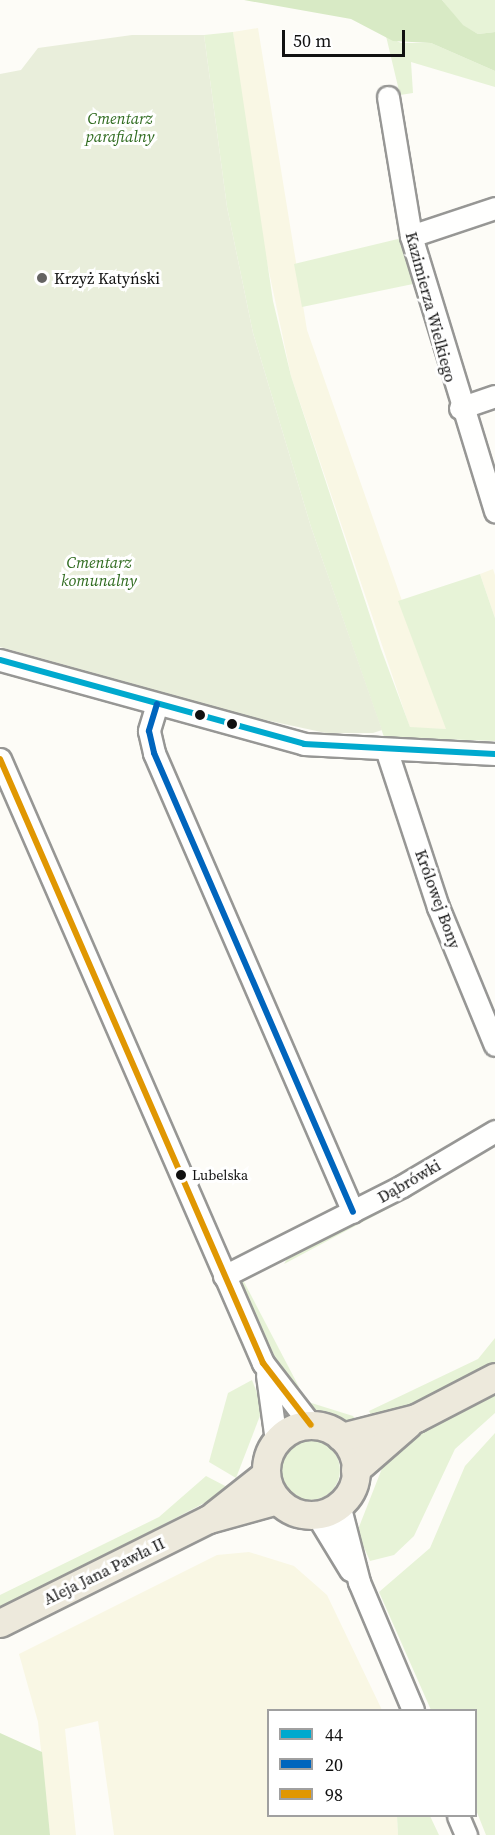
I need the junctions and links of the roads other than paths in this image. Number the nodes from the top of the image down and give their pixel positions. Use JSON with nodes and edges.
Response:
{"nodes":[{"id":1,"x":388,"y":97,"type":"dead end"},
{"id":2,"x":495,"y":208,"type":"edge"},
{"id":3,"x":411,"y":236,"type":"junction"},
{"id":4,"x":495,"y":396,"type":"edge"},
{"id":5,"x":460,"y":408,"type":"junction"},
{"id":6,"x":495,"y":511,"type":"edge"},
{"id":7,"x":0,"y":660,"type":"edge"},
{"id":8,"x":157,"y":704,"type":"junction"},
{"id":9,"x":387,"y":752,"type":"junction"},
{"id":10,"x":495,"y":754,"type":"edge"},
{"id":11,"x":0,"y":759,"type":"edge"},
{"id":12,"x":495,"y":1045,"type":"edge"},
{"id":13,"x":495,"y":1131,"type":"edge"},
{"id":14,"x":353,"y":1212,"type":"junction"},
{"id":15,"x":224,"y":1276,"type":"junction"},
{"id":16,"x":266,"y":1369,"type":"junction"},
{"id":17,"x":495,"y":1377,"type":"edge"},
{"id":18,"x":416,"y":1418,"type":"junction"},
{"id":19,"x":311,"y":1425,"type":"junction"},
{"id":20,"x":341,"y":1437,"type":"junction"},
{"id":21,"x":276,"y":1441,"type":"junction"},
{"id":22,"x":355,"y":1470,"type":"junction"},
{"id":23,"x":266,"y":1474,"type":"junction"},
{"id":24,"x":278,"y":1500,"type":"junction"},
{"id":25,"x":328,"y":1509,"type":"junction"},
{"id":26,"x":209,"y":1519,"type":"junction"},
{"id":27,"x":0,"y":1623,"type":"edge"},
{"id":28,"x":413,"y":1709,"type":"edge"},
{"id":29,"x":459,"y":1817,"type":"edge"},
{"id":30,"x":466,"y":1835,"type":"edge"}],
"edges":[{"from":1,"to":3,"type":"street","name":"Kazimierza Wielkiego"},
{"from":2,"to":3,"type":"street"},
{"from":3,"to":5,"type":"street","name":"Kazimierza Wielkiego"},
{"from":4,"to":5,"type":"street"},
{"from":5,"to":6,"type":"street","name":"Kazimierza Wielkiego"},
{"from":7,"to":8,"type":"street"},
{"from":8,"to":9,"type":"street"},
{"from":8,"to":14,"type":"street"},
{"from":9,"to":10,"type":"street"},
{"from":9,"to":12,"type":"street","name":"Królowej Bony"},
{"from":11,"to":15,"type":"street"},
{"from":13,"to":14,"type":"street","name":"Dąbrówki"},
{"from":14,"to":15,"type":"street","name":"Dąbrówki"},
{"from":15,"to":16,"type":"street"},
{"from":16,"to":19,"type":"street"},
{"from":16,"to":21,"type":"street"},
{"from":17,"to":18,"type":"main road"},
{"from":18,"to":20,"type":"main road"},
{"from":18,"to":22,"type":"main road"},
{"from":19,"to":20,"type":"main road"},
{"from":19,"to":21,"type":"main road"},
{"from":20,"to":22,"type":"main road"},
{"from":21,"to":23,"type":"main road"},
{"from":22,"to":25,"type":"main road"},
{"from":23,"to":24,"type":"main road"},
{"from":23,"to":26,"type":"main road","name":"Aleja Jana Pawła II"},
{"from":24,"to":25,"type":"main road"},
{"from":24,"to":26,"type":"main road","name":"Aleja Jana Pawła II"},
{"from":25,"to":28,"type":"street"},
{"from":26,"to":27,"type":"main road","name":"Aleja Jana Pawła II"},
{"from":29,"to":30,"type":"street"}]}
